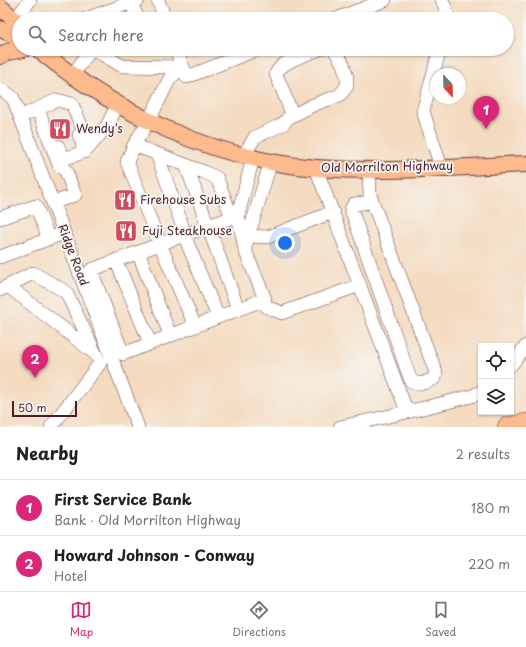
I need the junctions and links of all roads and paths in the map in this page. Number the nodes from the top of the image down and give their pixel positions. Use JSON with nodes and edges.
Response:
{"nodes":[{"id":1,"x":20,"y":0,"type":"edge"},
{"id":2,"x":30,"y":0,"type":"edge"},
{"id":3,"x":385,"y":0,"type":"edge"},
{"id":4,"x":442,"y":0,"type":"edge"},
{"id":5,"x":134,"y":1,"type":"edge"},
{"id":6,"x":161,"y":1,"type":"edge"},
{"id":7,"x":13,"y":12,"type":"edge"},
{"id":8,"x":16,"y":12,"type":"edge"},
{"id":9,"x":104,"y":12,"type":"edge"},
{"id":10,"x":136,"y":12,"type":"edge"},
{"id":11,"x":163,"y":12,"type":"edge"},
{"id":12,"x":354,"y":12,"type":"edge"},
{"id":13,"x":447,"y":12,"type":"edge"},
{"id":14,"x":0,"y":29,"type":"edge"},
{"id":15,"x":12,"y":34,"type":"edge"},
{"id":16,"x":12,"y":51,"type":"edge"},
{"id":17,"x":0,"y":56,"type":"edge"},
{"id":18,"x":47,"y":56,"type":"edge"},
{"id":19,"x":91,"y":56,"type":"edge"},
{"id":20,"x":106,"y":56,"type":"edge"},
{"id":21,"x":179,"y":56,"type":"edge"},
{"id":22,"x":240,"y":56,"type":"edge"},
{"id":23,"x":303,"y":56,"type":"edge"},
{"id":24,"x":338,"y":56,"type":"edge"},
{"id":25,"x":438,"y":56,"type":"edge"},
{"id":26,"x":183,"y":68,"type":"junction"},
{"id":27,"x":72,"y":76,"type":"junction"},
{"id":28,"x":0,"y":90,"type":"edge"},
{"id":29,"x":118,"y":104,"type":"junction"},
{"id":30,"x":73,"y":107,"type":"junction"},
{"id":31,"x":38,"y":109,"type":"junction"},
{"id":32,"x":20,"y":116,"type":"junction"},
{"id":33,"x":292,"y":116,"type":"junction"},
{"id":34,"x":149,"y":120,"type":"junction"},
{"id":35,"x":49,"y":136,"type":"junction"},
{"id":36,"x":134,"y":145,"type":"junction"},
{"id":37,"x":90,"y":146,"type":"junction"},
{"id":38,"x":157,"y":154,"type":"junction"},
{"id":39,"x":248,"y":156,"type":"junction"},
{"id":40,"x":271,"y":162,"type":"junction"},
{"id":41,"x":526,"y":164,"type":"edge"},
{"id":42,"x":186,"y":165,"type":"junction"},
{"id":43,"x":440,"y":167,"type":"junction"},
{"id":44,"x":316,"y":168,"type":"junction"},
{"id":45,"x":369,"y":170,"type":"junction"},
{"id":46,"x":66,"y":171,"type":"junction"},
{"id":47,"x":372,"y":202,"type":"junction"},
{"id":48,"x":53,"y":203,"type":"junction"},
{"id":49,"x":334,"y":212,"type":"junction"},
{"id":50,"x":235,"y":217,"type":"junction"},
{"id":51,"x":0,"y":218,"type":"edge"},
{"id":52,"x":208,"y":226,"type":"junction"},
{"id":53,"x":64,"y":232,"type":"junction"},
{"id":54,"x":184,"y":235,"type":"junction"},
{"id":55,"x":248,"y":236,"type":"junction"},
{"id":56,"x":49,"y":239,"type":"junction"},
{"id":57,"x":160,"y":244,"type":"junction"},
{"id":58,"x":245,"y":250,"type":"junction"},
{"id":59,"x":138,"y":252,"type":"junction"},
{"id":60,"x":0,"y":257,"type":"edge"},
{"id":61,"x":116,"y":260,"type":"junction"},
{"id":62,"x":360,"y":285,"type":"junction"},
{"id":63,"x":4,"y":288,"type":"edge"},
{"id":64,"x":262,"y":300,"type":"junction"},
{"id":65,"x":238,"y":309,"type":"junction"},
{"id":66,"x":218,"y":317,"type":"junction"},
{"id":67,"x":195,"y":326,"type":"junction"},
{"id":68,"x":170,"y":335,"type":"junction"},
{"id":69,"x":150,"y":343,"type":"junction"},
{"id":70,"x":526,"y":346,"type":"edge"},
{"id":71,"x":96,"y":354,"type":"junction"},
{"id":72,"x":514,"y":361,"type":"edge"},
{"id":73,"x":478,"y":393,"type":"edge"},
{"id":74,"x":407,"y":412,"type":"junction"},
{"id":75,"x":526,"y":423,"type":"edge"},
{"id":76,"x":51,"y":427,"type":"edge"},
{"id":77,"x":138,"y":427,"type":"edge"},
{"id":78,"x":340,"y":427,"type":"edge"},
{"id":79,"x":507,"y":427,"type":"edge"}],
"edges":[{"from":1,"to":7,"type":"street"},
{"from":2,"to":8,"type":"street"},
{"from":3,"to":12,"type":"street"},
{"from":4,"to":13,"type":"street"},
{"from":5,"to":9,"type":"street"},
{"from":5,"to":10,"type":"street"},
{"from":6,"to":11,"type":"street"},
{"from":14,"to":15,"type":"main road"},
{"from":16,"to":17,"type":"main road"},
{"from":18,"to":27,"type":"main road","name":"Old Morrilton Highway"},
{"from":19,"to":27,"type":"street"},
{"from":20,"to":26,"type":"street"},
{"from":21,"to":26,"type":"street"},
{"from":22,"to":26,"type":"street"},
{"from":23,"to":33,"type":"street"},
{"from":24,"to":33,"type":"street"},
{"from":25,"to":43,"type":"street"},
{"from":26,"to":34,"type":"street"},
{"from":27,"to":29,"type":"main road","name":"Old Morrilton Highway"},
{"from":28,"to":32,"type":"street","name":"Ridge Road"},
{"from":29,"to":34,"type":"main road","name":"Old Morrilton Highway"},
{"from":29,"to":37,"type":"street"},
{"from":30,"to":31,"type":"street"},
{"from":30,"to":35,"type":"street"},
{"from":30,"to":37,"type":"street"},
{"from":31,"to":32,"type":"street"},
{"from":31,"to":35,"type":"street"},
{"from":32,"to":48,"type":"street","name":"Ridge Road"},
{"from":33,"to":39,"type":"street"},
{"from":34,"to":36,"type":"street"},
{"from":34,"to":39,"type":"main road","name":"Old Morrilton Highway"},
{"from":35,"to":46,"type":"street"},
{"from":36,"to":38,"type":"street"},
{"from":36,"to":57,"type":"street"},
{"from":37,"to":46,"type":"street"},
{"from":38,"to":42,"type":"street"},
{"from":38,"to":54,"type":"street"},
{"from":39,"to":40,"type":"main road","name":"Old Morrilton Highway"},
{"from":39,"to":50,"type":"street"},
{"from":40,"to":44,"type":"main road","name":"Old Morrilton Highway"},
{"from":40,"to":55,"type":"street"},
{"from":41,"to":43,"type":"main road","name":"Old Morrilton Highway"},
{"from":42,"to":50,"type":"street"},
{"from":42,"to":52,"type":"street"},
{"from":43,"to":45,"type":"main road","name":"Old Morrilton Highway"},
{"from":44,"to":45,"type":"main road","name":"Old Morrilton Highway"},
{"from":44,"to":49,"type":"street"},
{"from":45,"to":47,"type":"street"},
{"from":46,"to":48,"type":"street"},
{"from":47,"to":47,"type":"street"},
{"from":48,"to":53,"type":"street","name":"Ridge Road"},
{"from":49,"to":55,"type":"street"},
{"from":49,"to":62,"type":"street"},
{"from":50,"to":52,"type":"street"},
{"from":50,"to":58,"type":"street"},
{"from":51,"to":56,"type":"street"},
{"from":52,"to":54,"type":"street"},
{"from":52,"to":65,"type":"street"},
{"from":53,"to":56,"type":"street"},
{"from":53,"to":77,"type":"street","name":"Ridge Road"},
{"from":54,"to":57,"type":"street"},
{"from":54,"to":66,"type":"street"},
{"from":55,"to":58,"type":"street"},
{"from":56,"to":60,"type":"street"},
{"from":57,"to":59,"type":"street"},
{"from":57,"to":67,"type":"street"},
{"from":58,"to":64,"type":"street"},
{"from":59,"to":61,"type":"street"},
{"from":59,"to":68,"type":"street"},
{"from":61,"to":69,"type":"street"},
{"from":61,"to":69,"type":"street"},
{"from":62,"to":64,"type":"street"},
{"from":62,"to":74,"type":"street"},
{"from":63,"to":71,"type":"street"},
{"from":63,"to":71,"type":"street"},
{"from":64,"to":65,"type":"street"},
{"from":65,"to":66,"type":"street"},
{"from":66,"to":67,"type":"street"},
{"from":67,"to":68,"type":"street"},
{"from":68,"to":69,"type":"street"},
{"from":70,"to":72,"type":"street"},
{"from":71,"to":76,"type":"street"},
{"from":73,"to":74,"type":"street"},
{"from":74,"to":78,"type":"street"},
{"from":75,"to":79,"type":"highway"}]}
